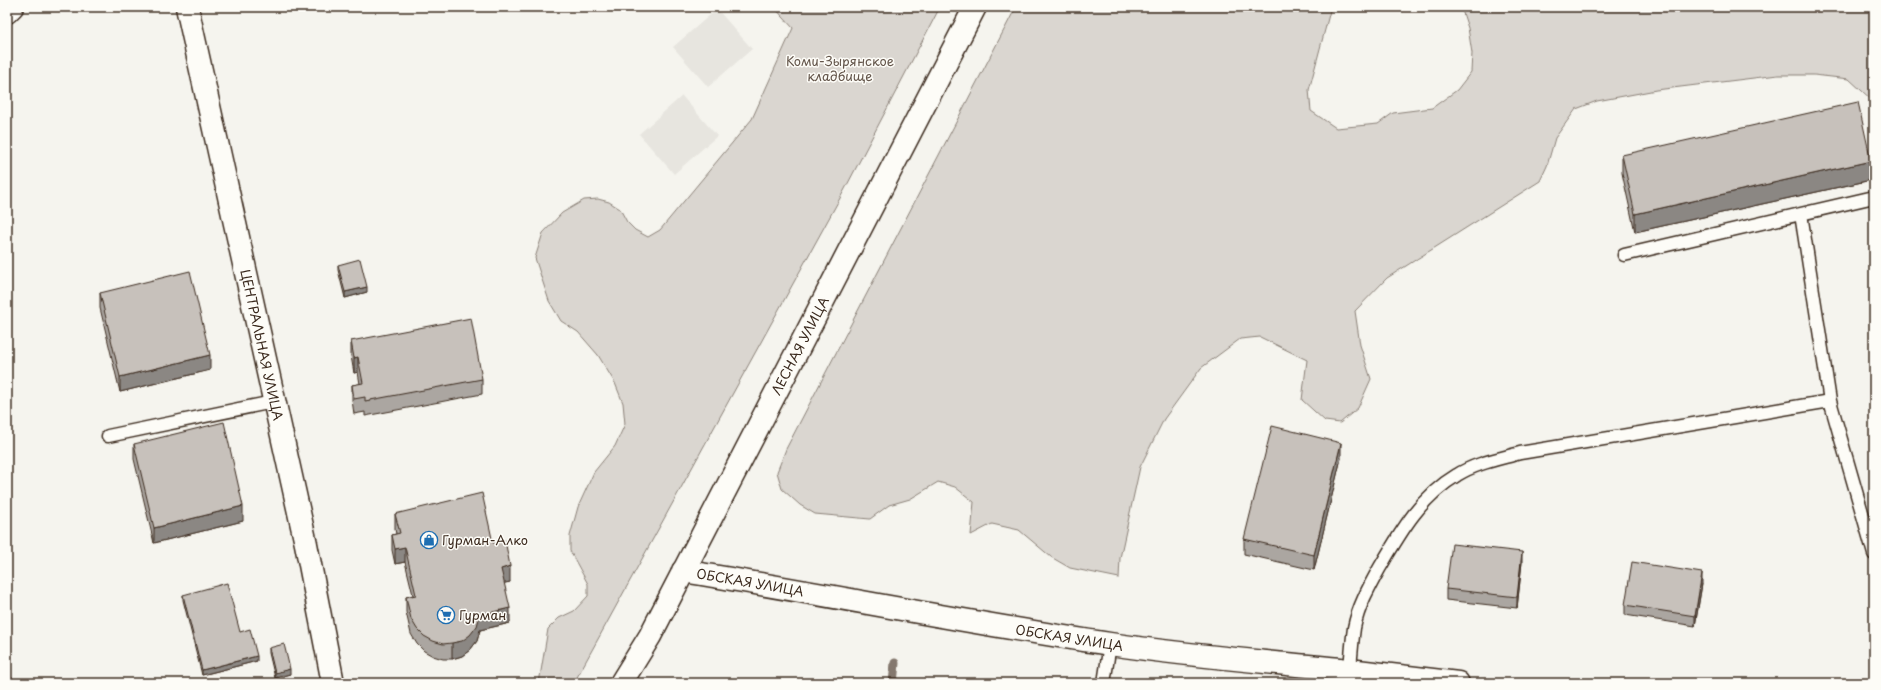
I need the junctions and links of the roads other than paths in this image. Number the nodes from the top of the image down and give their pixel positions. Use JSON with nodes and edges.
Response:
{"nodes":[{"id":1,"x":12,"y":7,"type":"edge"},
{"id":2,"x":187,"y":7,"type":"edge"},
{"id":3,"x":975,"y":7,"type":"edge"},
{"id":4,"x":7,"y":12,"type":"edge"},
{"id":5,"x":1874,"y":197,"type":"edge"},
{"id":6,"x":1801,"y":214,"type":"junction"},
{"id":7,"x":1624,"y":255,"type":"dead end"},
{"id":8,"x":1830,"y":401,"type":"junction"},
{"id":9,"x":273,"y":402,"type":"junction"},
{"id":10,"x":108,"y":436,"type":"dead end"},
{"id":11,"x":1874,"y":554,"type":"edge"},
{"id":12,"x":683,"y":571,"type":"junction"},
{"id":13,"x":1110,"y":644,"type":"junction"},
{"id":14,"x":1350,"y":670,"type":"junction"},
{"id":15,"x":333,"y":683,"type":"edge"},
{"id":16,"x":621,"y":683,"type":"edge"},
{"id":17,"x":1104,"y":683,"type":"edge"},
{"id":18,"x":1458,"y":683,"type":"edge"}],
"edges":[{"from":1,"to":4,"type":"street"},
{"from":2,"to":9,"type":"street","name":"ЦЕНТРАЛЬНАЯ УЛИЦА"},
{"from":3,"to":12,"type":"street","name":"ЛЕСНАЯ УЛИЦА"},
{"from":5,"to":6,"type":"lane"},
{"from":6,"to":7,"type":"lane"},
{"from":6,"to":8,"type":"lane"},
{"from":8,"to":11,"type":"lane"},
{"from":8,"to":14,"type":"lane"},
{"from":9,"to":10,"type":"lane"},
{"from":9,"to":15,"type":"street","name":"ЦЕНТРАЛЬНАЯ УЛИЦА"},
{"from":12,"to":13,"type":"street","name":"ОБСКАЯ УЛИЦА"},
{"from":12,"to":16,"type":"street","name":"ЛЕСНАЯ УЛИЦА"},
{"from":13,"to":14,"type":"street","name":"ОБСКАЯ УЛИЦА"},
{"from":13,"to":17,"type":"lane"},
{"from":14,"to":18,"type":"street","name":"ОБСКАЯ УЛИЦА"}]}
